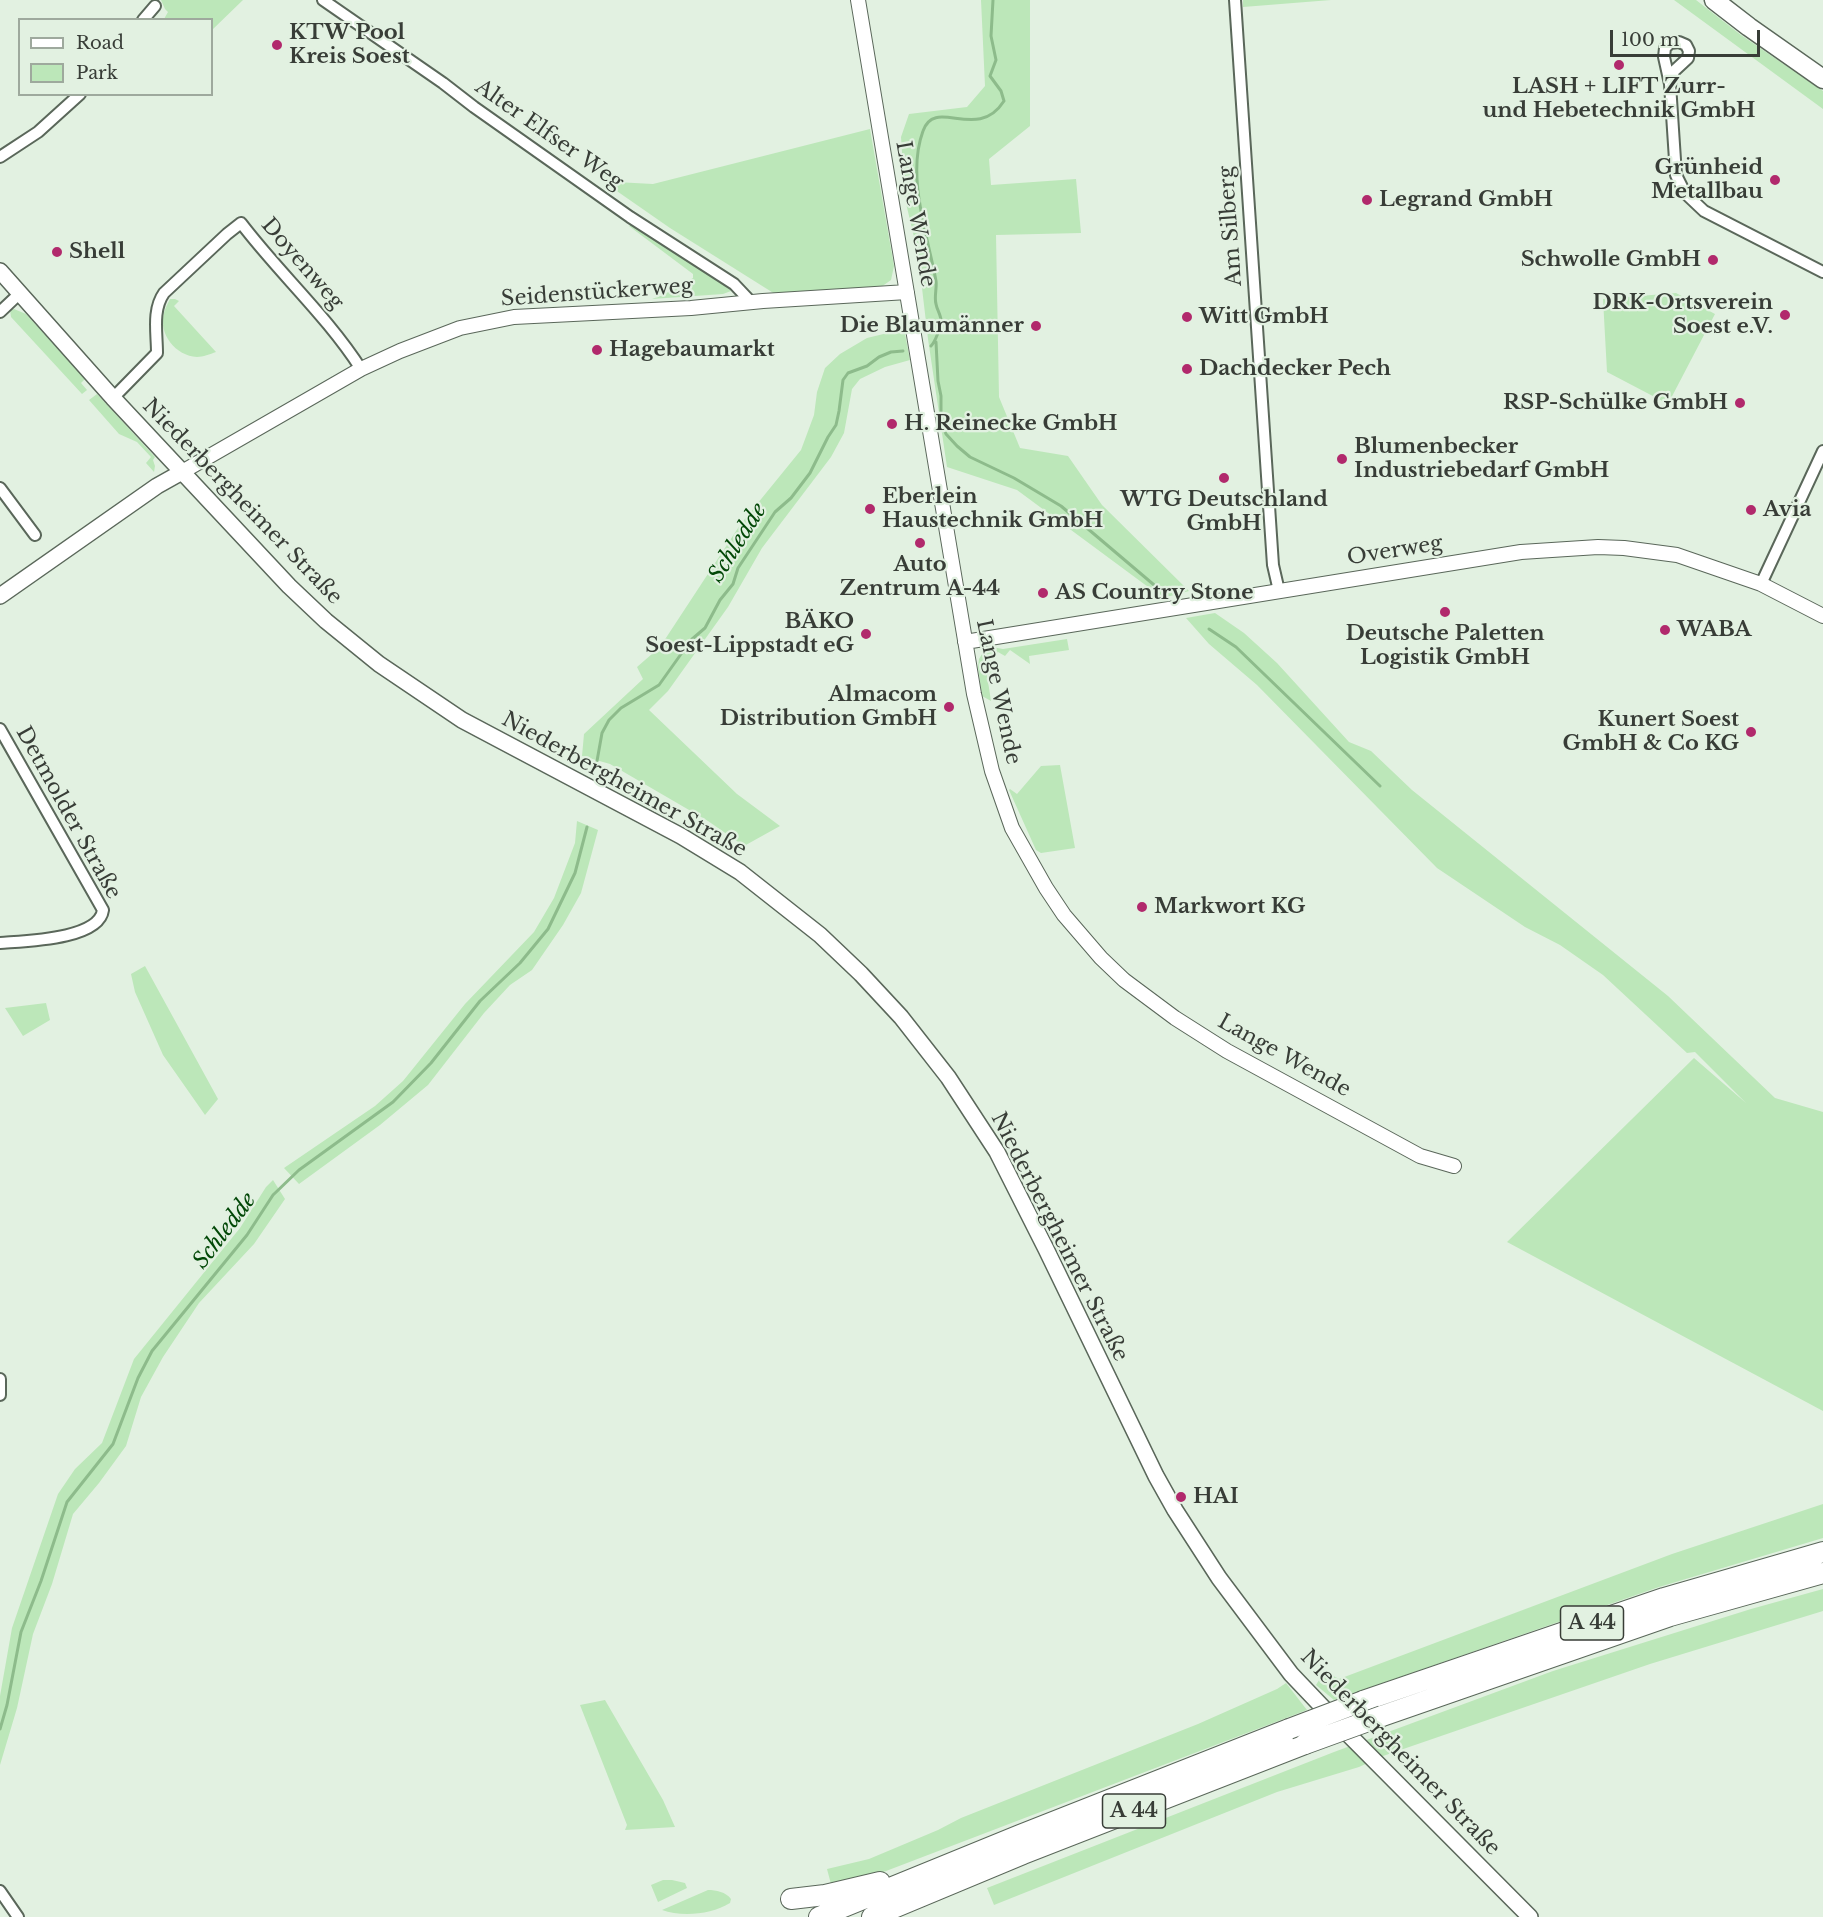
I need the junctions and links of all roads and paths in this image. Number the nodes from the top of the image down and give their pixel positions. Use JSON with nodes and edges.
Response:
{"nodes":[{"id":1,"x":323,"y":0,"type":"edge"},
{"id":2,"x":858,"y":0,"type":"edge"},
{"id":3,"x":1235,"y":0,"type":"edge"},
{"id":4,"x":1714,"y":0,"type":"edge"},
{"id":5,"x":155,"y":6,"type":"dead end"},
{"id":6,"x":145,"y":18,"type":"edge"},
{"id":7,"x":1823,"y":79,"type":"edge"},
{"id":8,"x":1670,"y":84,"type":"dead end"},
{"id":9,"x":78,"y":96,"type":"edge"},
{"id":10,"x":0,"y":157,"type":"edge"},
{"id":11,"x":0,"y":271,"type":"edge"},
{"id":12,"x":1823,"y":272,"type":"edge"},
{"id":13,"x":907,"y":292,"type":"junction"},
{"id":14,"x":20,"y":293,"type":"junction"},
{"id":15,"x":751,"y":302,"type":"junction"},
{"id":16,"x":0,"y":312,"type":"edge"},
{"id":17,"x":361,"y":369,"type":"junction"},
{"id":18,"x":112,"y":398,"type":"junction"},
{"id":19,"x":1823,"y":451,"type":"edge"},
{"id":20,"x":182,"y":472,"type":"junction"},
{"id":21,"x":0,"y":488,"type":"edge"},
{"id":22,"x":35,"y":535,"type":"dead end"},
{"id":23,"x":1761,"y":584,"type":"junction"},
{"id":24,"x":1279,"y":591,"type":"junction"},
{"id":25,"x":0,"y":596,"type":"edge"},
{"id":26,"x":1823,"y":616,"type":"edge"},
{"id":27,"x":965,"y":642,"type":"junction"},
{"id":28,"x":0,"y":729,"type":"edge"},
{"id":29,"x":0,"y":943,"type":"edge"},
{"id":30,"x":1454,"y":1166,"type":"dead end"},
{"id":31,"x":0,"y":1379,"type":"edge"},
{"id":32,"x":0,"y":1395,"type":"edge"},
{"id":33,"x":1823,"y":1552,"type":"edge"},
{"id":34,"x":1823,"y":1573,"type":"edge"},
{"id":35,"x":933,"y":1870,"type":"junction"},
{"id":36,"x":0,"y":1891,"type":"edge"},
{"id":37,"x":942,"y":1892,"type":"junction"},
{"id":38,"x":791,"y":1899,"type":"dead end"},
{"id":39,"x":18,"y":1917,"type":"edge"},
{"id":40,"x":819,"y":1917,"type":"edge"},
{"id":41,"x":872,"y":1917,"type":"edge"},
{"id":42,"x":910,"y":1917,"type":"edge"},
{"id":43,"x":1530,"y":1917,"type":"edge"}],
"edges":[{"from":1,"to":15,"type":"street","name":"Alter Elfser Weg"},
{"from":2,"to":13,"type":"street","name":"Lange Wende"},
{"from":3,"to":24,"type":"street","name":"Am Silberg"},
{"from":4,"to":7,"type":"highway"},
{"from":5,"to":6,"type":"street"},
{"from":8,"to":12,"type":"street"},
{"from":9,"to":10,"type":"street"},
{"from":11,"to":14,"type":"main road","name":"Niederbergheimer Straße"},
{"from":13,"to":15,"type":"street","name":"Seidenstückerweg"},
{"from":13,"to":27,"type":"street","name":"Lange Wende"},
{"from":14,"to":16,"type":"street"},
{"from":14,"to":18,"type":"main road","name":"Niederbergheimer Straße"},
{"from":15,"to":17,"type":"street","name":"Seidenstückerweg"},
{"from":17,"to":18,"type":"street","name":"Doyenweg"},
{"from":17,"to":20,"type":"street","name":"Seidenstückerweg"},
{"from":18,"to":20,"type":"main road","name":"Niederbergheimer Straße"},
{"from":19,"to":23,"type":"street"},
{"from":20,"to":25,"type":"main road"},
{"from":20,"to":43,"type":"main road","name":"Niederbergheimer Straße"},
{"from":21,"to":22,"type":"street"},
{"from":23,"to":24,"type":"street","name":"Overweg"},
{"from":23,"to":26,"type":"street","name":"Overweg"},
{"from":24,"to":27,"type":"street","name":"Overweg"},
{"from":27,"to":30,"type":"street","name":"Lange Wende"},
{"from":28,"to":29,"type":"street","name":"Detmolder Straße"},
{"from":31,"to":32,"type":"street"},
{"from":33,"to":35,"type":"highway","number":"A 44","bridge":true},
{"from":34,"to":37,"type":"highway","number":"A 44","bridge":true},
{"from":35,"to":38,"type":"highway"},
{"from":35,"to":40,"type":"highway","number":"A 44"},
{"from":36,"to":39,"type":"street"},
{"from":37,"to":41,"type":"highway"},
{"from":37,"to":42,"type":"highway"}]}
